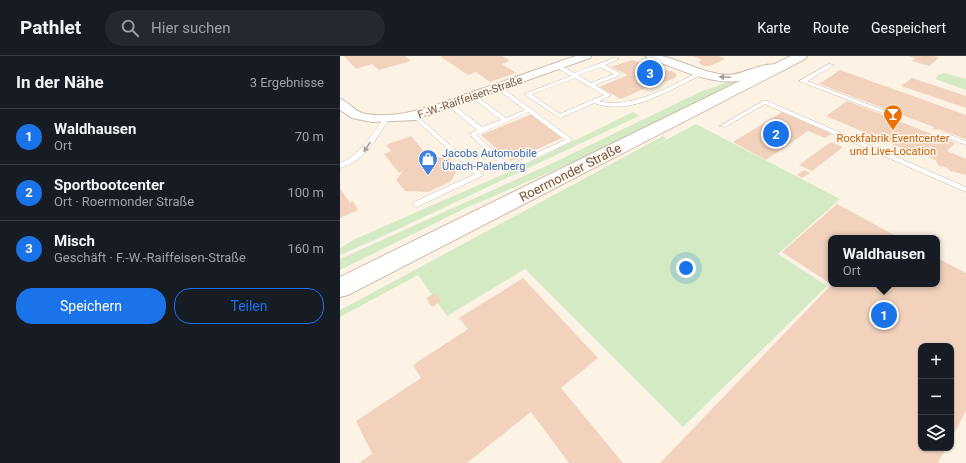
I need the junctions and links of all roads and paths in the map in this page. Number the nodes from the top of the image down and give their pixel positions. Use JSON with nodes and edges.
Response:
{"nodes":[{"id":1,"x":610,"y":56,"type":"edge"},
{"id":2,"x":651,"y":56,"type":"edge"},
{"id":3,"x":801,"y":56,"type":"edge"},
{"id":4,"x":581,"y":57,"type":"edge"},
{"id":5,"x":601,"y":65,"type":"junction"},
{"id":6,"x":558,"y":66,"type":"junction"},
{"id":7,"x":831,"y":66,"type":"dead end"},
{"id":8,"x":776,"y":68,"type":"junction"},
{"id":9,"x":700,"y":72,"type":"junction"},
{"id":10,"x":574,"y":75,"type":"junction"},
{"id":11,"x":591,"y":85,"type":"junction"},
{"id":12,"x":498,"y":87,"type":"junction"},
{"id":13,"x":473,"y":96,"type":"junction"},
{"id":14,"x":594,"y":101,"type":"junction"},
{"id":15,"x":340,"y":103,"type":"edge"},
{"id":16,"x":449,"y":104,"type":"junction"},
{"id":17,"x":529,"y":110,"type":"junction"},
{"id":18,"x":415,"y":116,"type":"junction"},
{"id":19,"x":900,"y":118,"type":"dead end"},
{"id":20,"x":386,"y":119,"type":"junction"},
{"id":21,"x":505,"y":120,"type":"junction"},
{"id":22,"x":723,"y":126,"type":"dead end"},
{"id":23,"x":481,"y":130,"type":"junction"},
{"id":24,"x":945,"y":135,"type":"dead end"},
{"id":25,"x":966,"y":143,"type":"edge"},
{"id":26,"x":340,"y":166,"type":"edge"},
{"id":27,"x":966,"y":190,"type":"edge"},
{"id":28,"x":417,"y":204,"type":"dead end"},
{"id":29,"x":365,"y":275,"type":"junction"},
{"id":30,"x":340,"y":279,"type":"edge"},
{"id":31,"x":340,"y":288,"type":"edge"}],
"edges":[{"from":1,"to":5,"type":"lane"},
{"from":2,"to":9,"type":"street"},
{"from":3,"to":8,"type":"main road","name":"Roermonder Straße"},
{"from":4,"to":6,"type":"street","name":"F.-W.-Raiffeisen-Straße"},
{"from":5,"to":10,"type":"lane"},
{"from":5,"to":11,"type":"lane"},
{"from":6,"to":10,"type":"lane"},
{"from":6,"to":12,"type":"street","name":"F.-W.-Raiffeisen-Straße"},
{"from":7,"to":19,"type":"lane"},
{"from":8,"to":9,"type":"street","one_way":true},
{"from":8,"to":29,"type":"main road","name":"Roermonder Straße"},
{"from":9,"to":14,"type":"lane"},
{"from":10,"to":11,"type":"lane"},
{"from":10,"to":14,"type":"lane"},
{"from":11,"to":14,"type":"lane"},
{"from":12,"to":13,"type":"street","name":"F.-W.-Raiffeisen-Straße"},
{"from":12,"to":17,"type":"lane"},
{"from":13,"to":16,"type":"street","name":"F.-W.-Raiffeisen-Straße"},
{"from":13,"to":21,"type":"lane"},
{"from":15,"to":20,"type":"street","name":"F.-W.-Raiffeisen-Straße"},
{"from":16,"to":18,"type":"street","name":"F.-W.-Raiffeisen-Straße"},
{"from":16,"to":23,"type":"lane"},
{"from":17,"to":21,"type":"lane"},
{"from":17,"to":23,"type":"lane"},
{"from":18,"to":20,"type":"street","name":"F.-W.-Raiffeisen-Straße"},
{"from":18,"to":28,"type":"lane"},
{"from":20,"to":26,"type":"lane","one_way":true},
{"from":21,"to":23,"type":"lane"},
{"from":22,"to":27,"type":"lane"},
{"from":24,"to":25,"type":"lane"},
{"from":29,"to":30,"type":"main road"},
{"from":29,"to":31,"type":"main road","name":"Roermonder Straße"}]}
